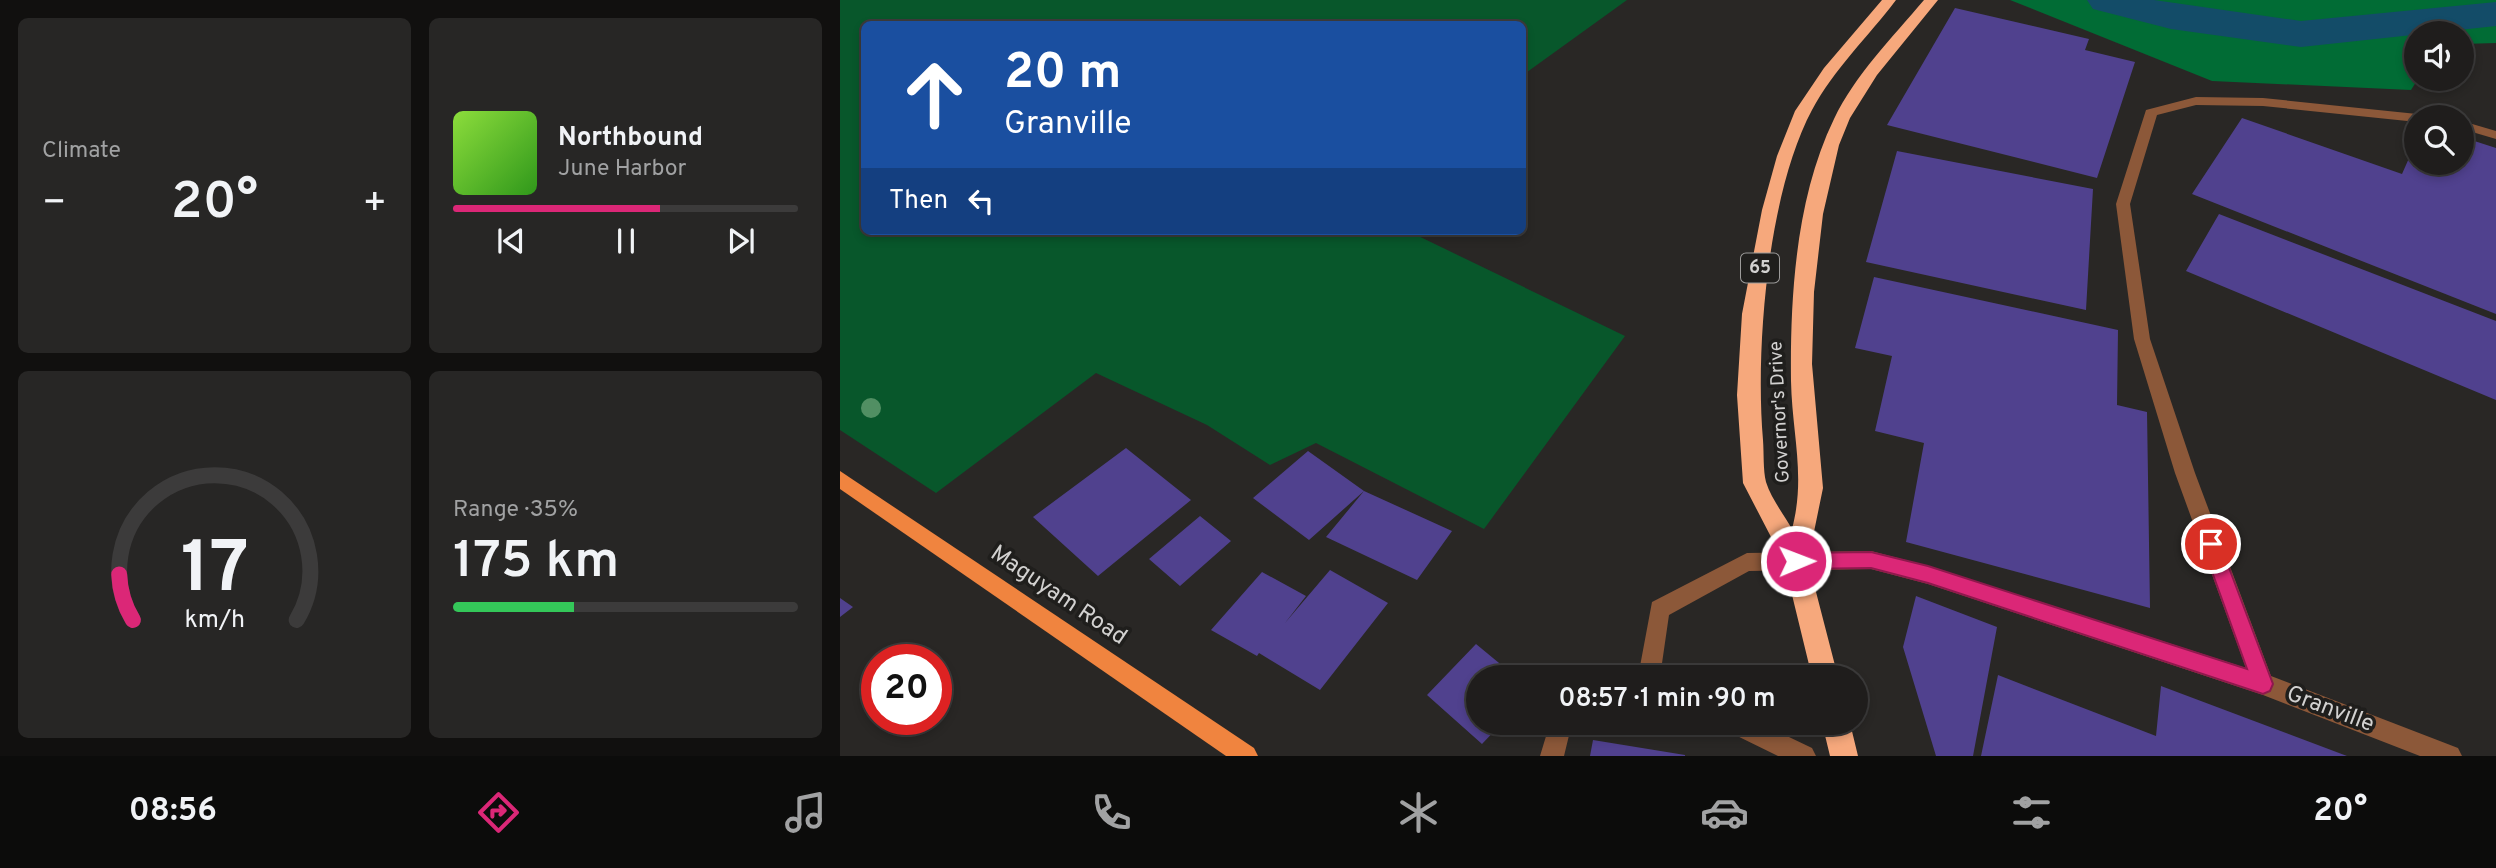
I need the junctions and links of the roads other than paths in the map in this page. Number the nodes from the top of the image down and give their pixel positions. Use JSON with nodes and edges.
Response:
{"nodes":[{"id":1,"x":1889,"y":0,"type":"edge"},
{"id":2,"x":1931,"y":0,"type":"edge"},
{"id":3,"x":2404,"y":117,"type":"edge"},
{"id":4,"x":2474,"y":129,"type":"edge"},
{"id":5,"x":2496,"y":135,"type":"edge"},
{"id":6,"x":840,"y":479,"type":"edge"},
{"id":7,"x":1796,"y":561,"type":"junction"},
{"id":8,"x":1651,"y":665,"type":"edge"},
{"id":9,"x":1822,"y":665,"type":"edge"},
{"id":10,"x":2263,"y":684,"type":"junction"},
{"id":11,"x":1558,"y":735,"type":"edge"},
{"id":12,"x":1760,"y":735,"type":"edge"},
{"id":13,"x":1839,"y":735,"type":"edge"},
{"id":14,"x":1246,"y":756,"type":"edge"},
{"id":15,"x":1552,"y":756,"type":"edge"},
{"id":16,"x":1804,"y":756,"type":"edge"},
{"id":17,"x":1844,"y":756,"type":"edge"},
{"id":18,"x":2451,"y":756,"type":"edge"}],
"edges":[{"from":1,"to":7,"type":"highway","name":"Governor's Drive","number":"65"},
{"from":2,"to":7,"type":"highway","name":"Governor's Drive","number":"65"},
{"from":3,"to":10,"type":"lane"},
{"from":4,"to":5,"type":"lane"},
{"from":6,"to":14,"type":"main road","name":"Maguyam Road"},
{"from":7,"to":8,"type":"lane","name":"Granville"},
{"from":7,"to":9,"type":"highway","name":"Governor's Drive","number":"65"},
{"from":7,"to":10,"type":"lane","name":"Granville"},
{"from":10,"to":18,"type":"lane","name":"Granville"},
{"from":11,"to":15,"type":"lane"},
{"from":12,"to":16,"type":"lane"},
{"from":13,"to":17,"type":"highway"}]}
